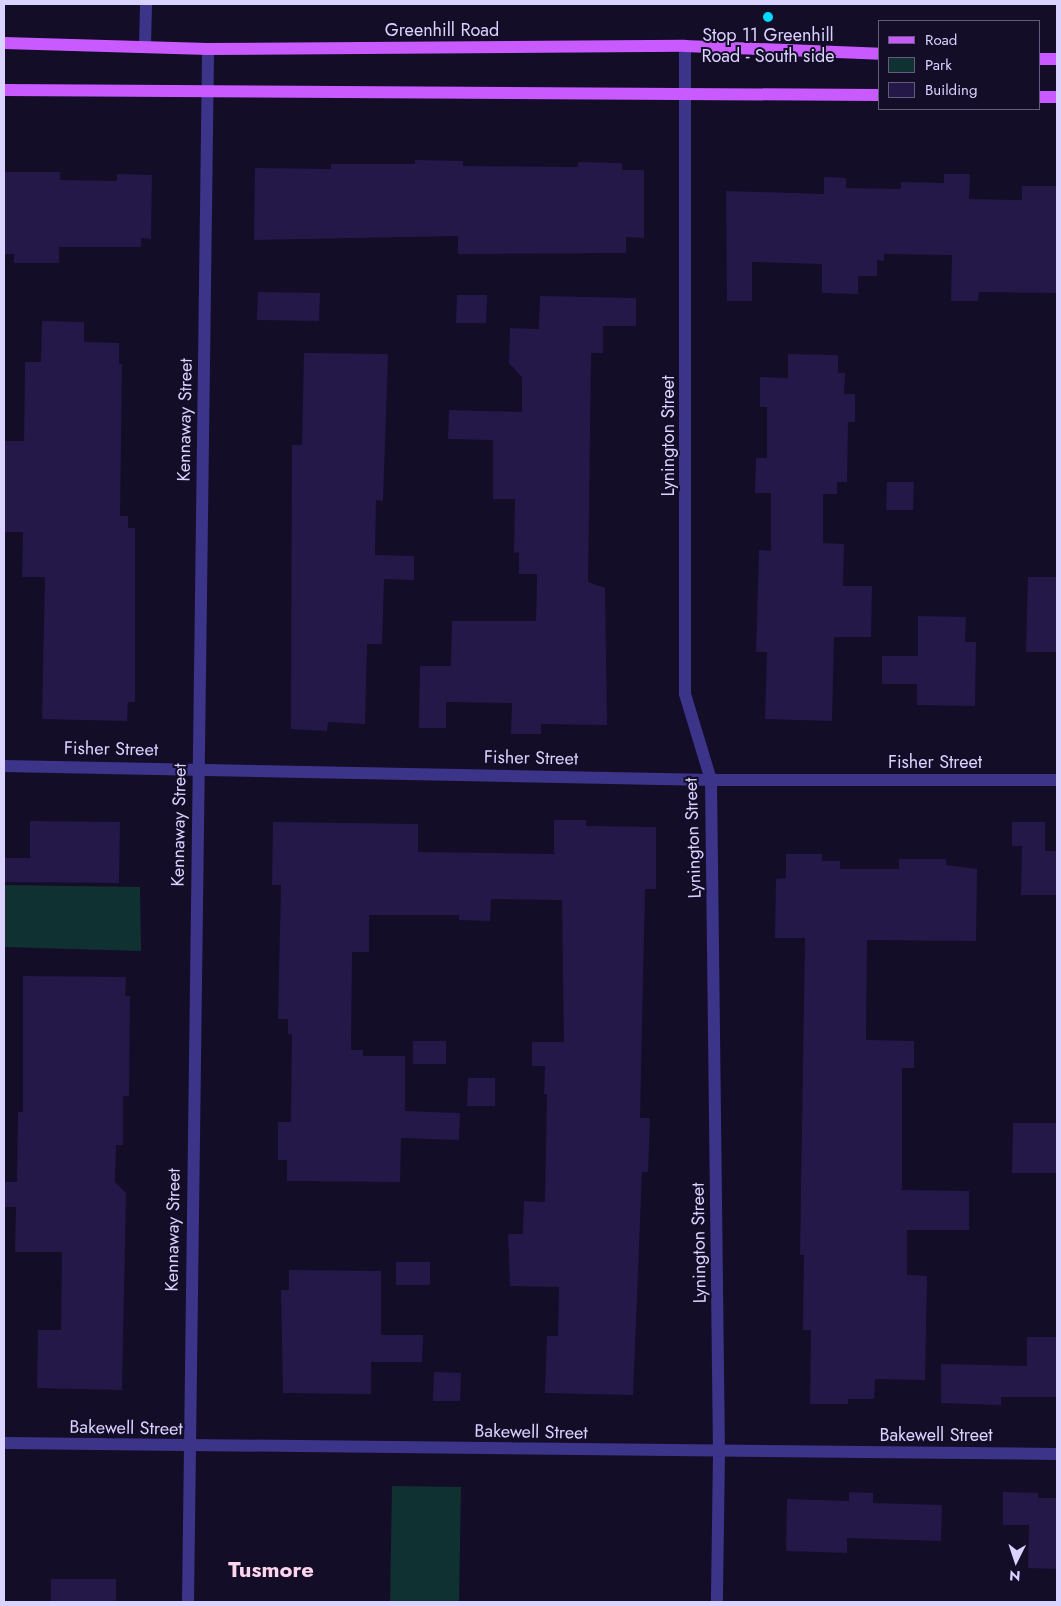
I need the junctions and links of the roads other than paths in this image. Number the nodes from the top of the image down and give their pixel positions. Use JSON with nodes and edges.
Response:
{"nodes":[{"id":1,"x":146,"y":4,"type":"edge"},
{"id":2,"x":4,"y":43,"type":"edge"},
{"id":3,"x":145,"y":46,"type":"junction"},
{"id":4,"x":685,"y":46,"type":"junction"},
{"id":5,"x":208,"y":48,"type":"junction"},
{"id":6,"x":878,"y":54,"type":"edge"},
{"id":7,"x":1041,"y":59,"type":"edge"},
{"id":8,"x":1057,"y":59,"type":"edge"},
{"id":9,"x":4,"y":90,"type":"edge"},
{"id":10,"x":207,"y":93,"type":"junction"},
{"id":11,"x":686,"y":93,"type":"junction"},
{"id":12,"x":878,"y":95,"type":"edge"},
{"id":13,"x":1041,"y":97,"type":"edge"},
{"id":14,"x":1057,"y":97,"type":"edge"},
{"id":15,"x":4,"y":766,"type":"edge"},
{"id":16,"x":198,"y":768,"type":"junction"},
{"id":17,"x":711,"y":780,"type":"junction"},
{"id":18,"x":1057,"y":780,"type":"edge"},
{"id":19,"x":4,"y":1443,"type":"edge"},
{"id":20,"x":188,"y":1447,"type":"junction"},
{"id":21,"x":719,"y":1451,"type":"junction"},
{"id":22,"x":1057,"y":1454,"type":"edge"},
{"id":23,"x":188,"y":1602,"type":"edge"},
{"id":24,"x":717,"y":1602,"type":"edge"}],
"edges":[{"from":1,"to":3,"type":"street"},
{"from":2,"to":3,"type":"main road","name":"Greenhill Road"},
{"from":3,"to":5,"type":"main road","name":"Greenhill Road"},
{"from":4,"to":5,"type":"main road","name":"Greenhill Road"},
{"from":4,"to":6,"type":"main road","name":"Greenhill Road"},
{"from":4,"to":11,"type":"street","name":"Lynington Street"},
{"from":5,"to":10,"type":"street","name":"Kennaway Street"},
{"from":7,"to":8,"type":"main road"},
{"from":9,"to":10,"type":"main road"},
{"from":10,"to":11,"type":"main road"},
{"from":10,"to":16,"type":"street","name":"Kennaway Street"},
{"from":11,"to":12,"type":"main road"},
{"from":11,"to":17,"type":"street","name":"Lynington Street"},
{"from":13,"to":14,"type":"main road"},
{"from":15,"to":16,"type":"street","name":"Fisher Street"},
{"from":16,"to":17,"type":"street","name":"Fisher Street"},
{"from":16,"to":20,"type":"street","name":"Kennaway Street"},
{"from":17,"to":18,"type":"street","name":"Fisher Street"},
{"from":17,"to":21,"type":"street","name":"Lynington Street"},
{"from":19,"to":20,"type":"street","name":"Bakewell Street"},
{"from":20,"to":21,"type":"street","name":"Bakewell Street"},
{"from":20,"to":23,"type":"street","name":"Kennaway Street"},
{"from":21,"to":22,"type":"street","name":"Bakewell Street"},
{"from":21,"to":24,"type":"street","name":"Lynington Street"}]}
